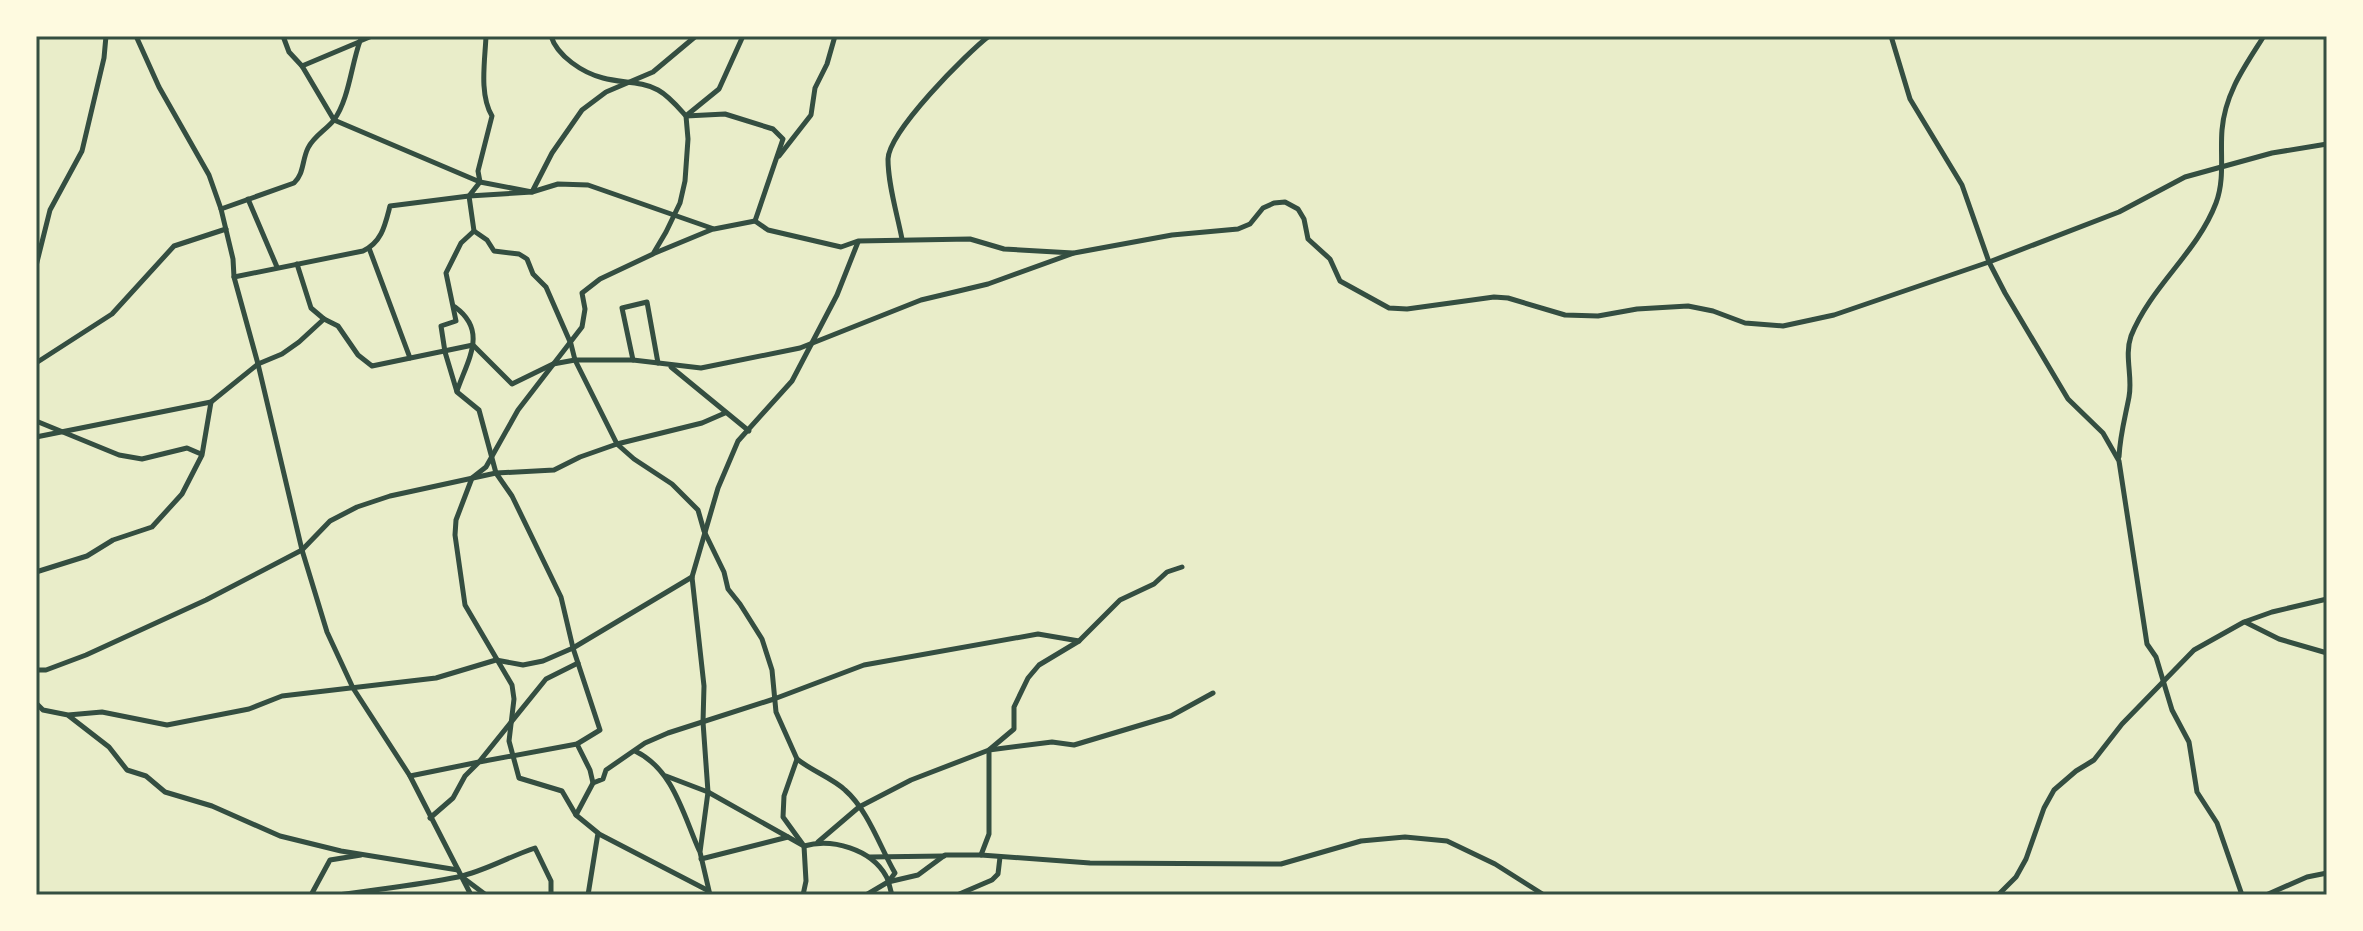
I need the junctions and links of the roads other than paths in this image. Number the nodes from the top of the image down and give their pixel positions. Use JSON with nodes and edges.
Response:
{"nodes":[{"id":1,"x":106,"y":36,"type":"edge"},
{"id":2,"x":136,"y":36,"type":"edge"},
{"id":3,"x":283,"y":36,"type":"edge"},
{"id":4,"x":372,"y":36,"type":"edge"},
{"id":5,"x":486,"y":36,"type":"edge"},
{"id":6,"x":551,"y":36,"type":"edge"},
{"id":7,"x":696,"y":36,"type":"edge"},
{"id":8,"x":743,"y":36,"type":"edge"},
{"id":9,"x":835,"y":36,"type":"edge"},
{"id":10,"x":989,"y":36,"type":"edge"},
{"id":11,"x":1891,"y":36,"type":"edge"},
{"id":12,"x":2264,"y":36,"type":"edge"},
{"id":13,"x":360,"y":41,"type":"junction"},
{"id":14,"x":302,"y":66,"type":"junction"},
{"id":15,"x":628,"y":81,"type":"junction"},
{"id":16,"x":686,"y":116,"type":"junction"},
{"id":17,"x":334,"y":120,"type":"junction"},
{"id":18,"x":2327,"y":144,"type":"edge"},
{"id":19,"x":777,"y":158,"type":"junction"},
{"id":20,"x":2222,"y":168,"type":"junction"},
{"id":21,"x":480,"y":182,"type":"junction"},
{"id":22,"x":532,"y":192,"type":"junction"},
{"id":23,"x":469,"y":196,"type":"junction"},
{"id":24,"x":248,"y":199,"type":"junction"},
{"id":25,"x":221,"y":209,"type":"junction"},
{"id":26,"x":675,"y":214,"type":"junction"},
{"id":27,"x":755,"y":221,"type":"junction"},
{"id":28,"x":226,"y":229,"type":"junction"},
{"id":29,"x":714,"y":229,"type":"junction"},
{"id":30,"x":474,"y":231,"type":"junction"},
{"id":31,"x":902,"y":239,"type":"junction"},
{"id":32,"x":858,"y":241,"type":"junction"},
{"id":33,"x":369,"y":248,"type":"junction"},
{"id":34,"x":1074,"y":253,"type":"junction"},
{"id":35,"x":653,"y":254,"type":"junction"},
{"id":36,"x":1989,"y":262,"type":"junction"},
{"id":37,"x":297,"y":264,"type":"junction"},
{"id":38,"x":36,"y":266,"type":"edge"},
{"id":39,"x":277,"y":267,"type":"junction"},
{"id":40,"x":234,"y":277,"type":"junction"},
{"id":41,"x":454,"y":307,"type":"junction"},
{"id":42,"x":324,"y":319,"type":"junction"},
{"id":43,"x":814,"y":341,"type":"junction"},
{"id":44,"x":571,"y":344,"type":"junction"},
{"id":45,"x":473,"y":345,"type":"junction"},
{"id":46,"x":445,"y":352,"type":"junction"},
{"id":47,"x":410,"y":358,"type":"junction"},
{"id":48,"x":575,"y":360,"type":"junction"},
{"id":49,"x":633,"y":360,"type":"junction"},
{"id":50,"x":36,"y":363,"type":"edge"},
{"id":51,"x":658,"y":363,"type":"junction"},
{"id":52,"x":258,"y":364,"type":"junction"},
{"id":53,"x":553,"y":364,"type":"junction"},
{"id":54,"x":670,"y":366,"type":"junction"},
{"id":55,"x":457,"y":392,"type":"junction"},
{"id":56,"x":211,"y":402,"type":"junction"},
{"id":57,"x":725,"y":413,"type":"junction"},
{"id":58,"x":36,"y":421,"type":"edge"},
{"id":59,"x":749,"y":431,"type":"junction"},
{"id":60,"x":64,"y":432,"type":"junction"},
{"id":61,"x":36,"y":437,"type":"edge"},
{"id":62,"x":617,"y":444,"type":"junction"},
{"id":63,"x":202,"y":455,"type":"junction"},
{"id":64,"x":491,"y":455,"type":"junction"},
{"id":65,"x":2119,"y":461,"type":"junction"},
{"id":66,"x":496,"y":473,"type":"junction"},
{"id":67,"x":472,"y":478,"type":"junction"},
{"id":68,"x":704,"y":531,"type":"junction"},
{"id":69,"x":302,"y":550,"type":"junction"},
{"id":70,"x":1182,"y":567,"type":"dead end"},
{"id":71,"x":36,"y":572,"type":"edge"},
{"id":72,"x":692,"y":577,"type":"junction"},
{"id":73,"x":2327,"y":599,"type":"edge"},
{"id":74,"x":2244,"y":622,"type":"junction"},
{"id":75,"x":1079,"y":641,"type":"junction"},
{"id":76,"x":573,"y":648,"type":"junction"},
{"id":77,"x":2327,"y":653,"type":"edge"},
{"id":78,"x":496,"y":660,"type":"junction"},
{"id":79,"x":578,"y":663,"type":"junction"},
{"id":80,"x":36,"y":670,"type":"edge"},
{"id":81,"x":2162,"y":681,"type":"junction"},
{"id":82,"x":353,"y":688,"type":"junction"},
{"id":83,"x":1213,"y":693,"type":"dead end"},
{"id":84,"x":774,"y":699,"type":"junction"},
{"id":85,"x":36,"y":703,"type":"edge"},
{"id":86,"x":68,"y":715,"type":"junction"},
{"id":87,"x":513,"y":720,"type":"junction"},
{"id":88,"x":703,"y":722,"type":"junction"},
{"id":89,"x":577,"y":744,"type":"junction"},
{"id":90,"x":989,"y":750,"type":"junction"},
{"id":91,"x":634,"y":751,"type":"junction"},
{"id":92,"x":513,"y":755,"type":"junction"},
{"id":93,"x":797,"y":759,"type":"junction"},
{"id":94,"x":479,"y":762,"type":"junction"},
{"id":95,"x":410,"y":776,"type":"junction"},
{"id":96,"x":666,"y":776,"type":"junction"},
{"id":97,"x":593,"y":783,"type":"junction"},
{"id":98,"x":708,"y":792,"type":"junction"},
{"id":99,"x":859,"y":807,"type":"junction"},
{"id":100,"x":576,"y":815,"type":"junction"},
{"id":101,"x":430,"y":818,"type":"junction"},
{"id":102,"x":598,"y":833,"type":"junction"},
{"id":103,"x":788,"y":837,"type":"junction"},
{"id":104,"x":818,"y":842,"type":"junction"},
{"id":105,"x":804,"y":846,"type":"junction"},
{"id":106,"x":368,"y":853,"type":"junction"},
{"id":107,"x":945,"y":855,"type":"junction"},
{"id":108,"x":981,"y":855,"type":"junction"},
{"id":109,"x":701,"y":856,"type":"junction"},
{"id":110,"x":869,"y":857,"type":"junction"},
{"id":111,"x":886,"y":857,"type":"junction"},
{"id":112,"x":1000,"y":857,"type":"junction"},
{"id":113,"x":460,"y":873,"type":"junction"},
{"id":114,"x":2327,"y":873,"type":"edge"},
{"id":115,"x":888,"y":882,"type":"junction"},
{"id":116,"x":709,"y":893,"type":"edge"},
{"id":117,"x":311,"y":895,"type":"edge"},
{"id":118,"x":338,"y":895,"type":"edge"},
{"id":119,"x":471,"y":895,"type":"edge"},
{"id":120,"x":486,"y":895,"type":"edge"},
{"id":121,"x":551,"y":895,"type":"edge"},
{"id":122,"x":588,"y":895,"type":"edge"},
{"id":123,"x":803,"y":895,"type":"edge"},
{"id":124,"x":866,"y":895,"type":"edge"},
{"id":125,"x":892,"y":895,"type":"edge"},
{"id":126,"x":957,"y":895,"type":"edge"},
{"id":127,"x":1544,"y":895,"type":"edge"},
{"id":128,"x":1998,"y":895,"type":"edge"},
{"id":129,"x":2242,"y":895,"type":"edge"},
{"id":130,"x":2266,"y":895,"type":"edge"}],
"edges":[{"from":1,"to":38,"type":"street"},
{"from":2,"to":25,"type":"street"},
{"from":3,"to":14,"type":"street"},
{"from":4,"to":13,"type":"street"},
{"from":5,"to":21,"type":"street"},
{"from":6,"to":15,"type":"street"},
{"from":7,"to":15,"type":"street"},
{"from":8,"to":16,"type":"street"},
{"from":9,"to":19,"type":"street"},
{"from":10,"to":31,"type":"street"},
{"from":11,"to":36,"type":"street"},
{"from":12,"to":20,"type":"street"},
{"from":13,"to":14,"type":"street"},
{"from":13,"to":17,"type":"street"},
{"from":14,"to":17,"type":"street"},
{"from":15,"to":16,"type":"street"},
{"from":15,"to":22,"type":"street"},
{"from":16,"to":19,"type":"street"},
{"from":16,"to":26,"type":"street"},
{"from":17,"to":21,"type":"street"},
{"from":17,"to":24,"type":"street"},
{"from":18,"to":20,"type":"street"},
{"from":19,"to":27,"type":"street"},
{"from":20,"to":36,"type":"street"},
{"from":20,"to":65,"type":"street"},
{"from":21,"to":22,"type":"street"},
{"from":21,"to":23,"type":"street"},
{"from":22,"to":23,"type":"street"},
{"from":22,"to":26,"type":"street"},
{"from":23,"to":30,"type":"street"},
{"from":23,"to":33,"type":"street"},
{"from":24,"to":25,"type":"street"},
{"from":24,"to":39,"type":"street"},
{"from":25,"to":28,"type":"street"},
{"from":26,"to":29,"type":"street"},
{"from":26,"to":35,"type":"street"},
{"from":27,"to":29,"type":"street"},
{"from":27,"to":32,"type":"street"},
{"from":28,"to":40,"type":"street"},
{"from":28,"to":50,"type":"street"},
{"from":29,"to":35,"type":"street"},
{"from":30,"to":41,"type":"street"},
{"from":30,"to":44,"type":"street"},
{"from":31,"to":32,"type":"street"},
{"from":31,"to":34,"type":"street"},
{"from":32,"to":43,"type":"street"},
{"from":33,"to":37,"type":"street"},
{"from":33,"to":47,"type":"street"},
{"from":34,"to":36,"type":"street"},
{"from":34,"to":43,"type":"street"},
{"from":35,"to":44,"type":"street"},
{"from":36,"to":65,"type":"street"},
{"from":37,"to":39,"type":"street"},
{"from":37,"to":42,"type":"street"},
{"from":39,"to":40,"type":"street"},
{"from":40,"to":52,"type":"street"},
{"from":41,"to":45,"type":"street"},
{"from":41,"to":46,"type":"street"},
{"from":42,"to":47,"type":"street"},
{"from":42,"to":52,"type":"street"},
{"from":43,"to":54,"type":"street"},
{"from":43,"to":59,"type":"street"},
{"from":44,"to":48,"type":"street"},
{"from":44,"to":53,"type":"street"},
{"from":45,"to":46,"type":"street"},
{"from":45,"to":53,"type":"street"},
{"from":45,"to":55,"type":"street"},
{"from":46,"to":47,"type":"street"},
{"from":46,"to":55,"type":"street"},
{"from":48,"to":49,"type":"street"},
{"from":48,"to":53,"type":"street"},
{"from":48,"to":62,"type":"street"},
{"from":49,"to":51,"type":"street"},
{"from":49,"to":51,"type":"street"},
{"from":51,"to":54,"type":"street"},
{"from":52,"to":56,"type":"street"},
{"from":52,"to":69,"type":"street"},
{"from":53,"to":64,"type":"street"},
{"from":54,"to":57,"type":"street"},
{"from":55,"to":64,"type":"street"},
{"from":56,"to":60,"type":"street"},
{"from":56,"to":63,"type":"street"},
{"from":57,"to":59,"type":"street"},
{"from":57,"to":62,"type":"street"},
{"from":58,"to":60,"type":"street"},
{"from":59,"to":68,"type":"street"},
{"from":60,"to":61,"type":"street"},
{"from":60,"to":63,"type":"street"},
{"from":62,"to":66,"type":"street"},
{"from":62,"to":68,"type":"street"},
{"from":63,"to":71,"type":"street"},
{"from":64,"to":66,"type":"street"},
{"from":64,"to":67,"type":"street"},
{"from":65,"to":81,"type":"street"},
{"from":66,"to":67,"type":"street"},
{"from":66,"to":76,"type":"street"},
{"from":67,"to":69,"type":"street"},
{"from":67,"to":78,"type":"street"},
{"from":68,"to":72,"type":"street"},
{"from":68,"to":84,"type":"street"},
{"from":69,"to":80,"type":"street"},
{"from":69,"to":82,"type":"street"},
{"from":70,"to":75,"type":"street"},
{"from":72,"to":76,"type":"street"},
{"from":72,"to":88,"type":"street"},
{"from":73,"to":74,"type":"street"},
{"from":74,"to":77,"type":"street"},
{"from":74,"to":81,"type":"street"},
{"from":75,"to":84,"type":"street"},
{"from":75,"to":90,"type":"street"},
{"from":76,"to":78,"type":"street"},
{"from":76,"to":79,"type":"street"},
{"from":78,"to":82,"type":"street"},
{"from":78,"to":87,"type":"street"},
{"from":79,"to":87,"type":"street"},
{"from":79,"to":89,"type":"street"},
{"from":81,"to":128,"type":"street"},
{"from":81,"to":129,"type":"street"},
{"from":82,"to":86,"type":"street"},
{"from":82,"to":95,"type":"street"},
{"from":83,"to":90,"type":"street"},
{"from":84,"to":88,"type":"street"},
{"from":84,"to":93,"type":"street"},
{"from":85,"to":86,"type":"street"},
{"from":86,"to":106,"type":"street"},
{"from":87,"to":92,"type":"street"},
{"from":87,"to":94,"type":"street"},
{"from":88,"to":91,"type":"street"},
{"from":88,"to":98,"type":"street"},
{"from":89,"to":92,"type":"street"},
{"from":89,"to":97,"type":"street"},
{"from":90,"to":99,"type":"street"},
{"from":90,"to":108,"type":"street"},
{"from":91,"to":96,"type":"street"},
{"from":91,"to":97,"type":"street"},
{"from":92,"to":94,"type":"street"},
{"from":92,"to":100,"type":"street"},
{"from":93,"to":99,"type":"street"},
{"from":93,"to":105,"type":"street"},
{"from":94,"to":95,"type":"street"},
{"from":94,"to":101,"type":"street"},
{"from":95,"to":101,"type":"street"},
{"from":96,"to":98,"type":"street"},
{"from":96,"to":109,"type":"street"},
{"from":97,"to":100,"type":"street"},
{"from":98,"to":103,"type":"street"},
{"from":98,"to":109,"type":"street"},
{"from":99,"to":104,"type":"street"},
{"from":99,"to":111,"type":"street"},
{"from":100,"to":102,"type":"street"},
{"from":101,"to":113,"type":"street"},
{"from":102,"to":116,"type":"street"},
{"from":102,"to":122,"type":"street"},
{"from":103,"to":105,"type":"street"},
{"from":103,"to":109,"type":"street"},
{"from":104,"to":105,"type":"street"},
{"from":104,"to":110,"type":"street"},
{"from":105,"to":123,"type":"street"},
{"from":106,"to":113,"type":"street"},
{"from":106,"to":117,"type":"street"},
{"from":107,"to":108,"type":"street"},
{"from":107,"to":111,"type":"street"},
{"from":107,"to":115,"type":"street"},
{"from":108,"to":112,"type":"street"},
{"from":109,"to":116,"type":"street"},
{"from":110,"to":111,"type":"street"},
{"from":110,"to":115,"type":"street"},
{"from":111,"to":115,"type":"street"},
{"from":112,"to":126,"type":"street"},
{"from":112,"to":127,"type":"street"},
{"from":113,"to":118,"type":"street"},
{"from":113,"to":119,"type":"street"},
{"from":113,"to":120,"type":"street"},
{"from":113,"to":121,"type":"street"},
{"from":114,"to":130,"type":"street"},
{"from":115,"to":124,"type":"street"},
{"from":115,"to":125,"type":"street"}]}
